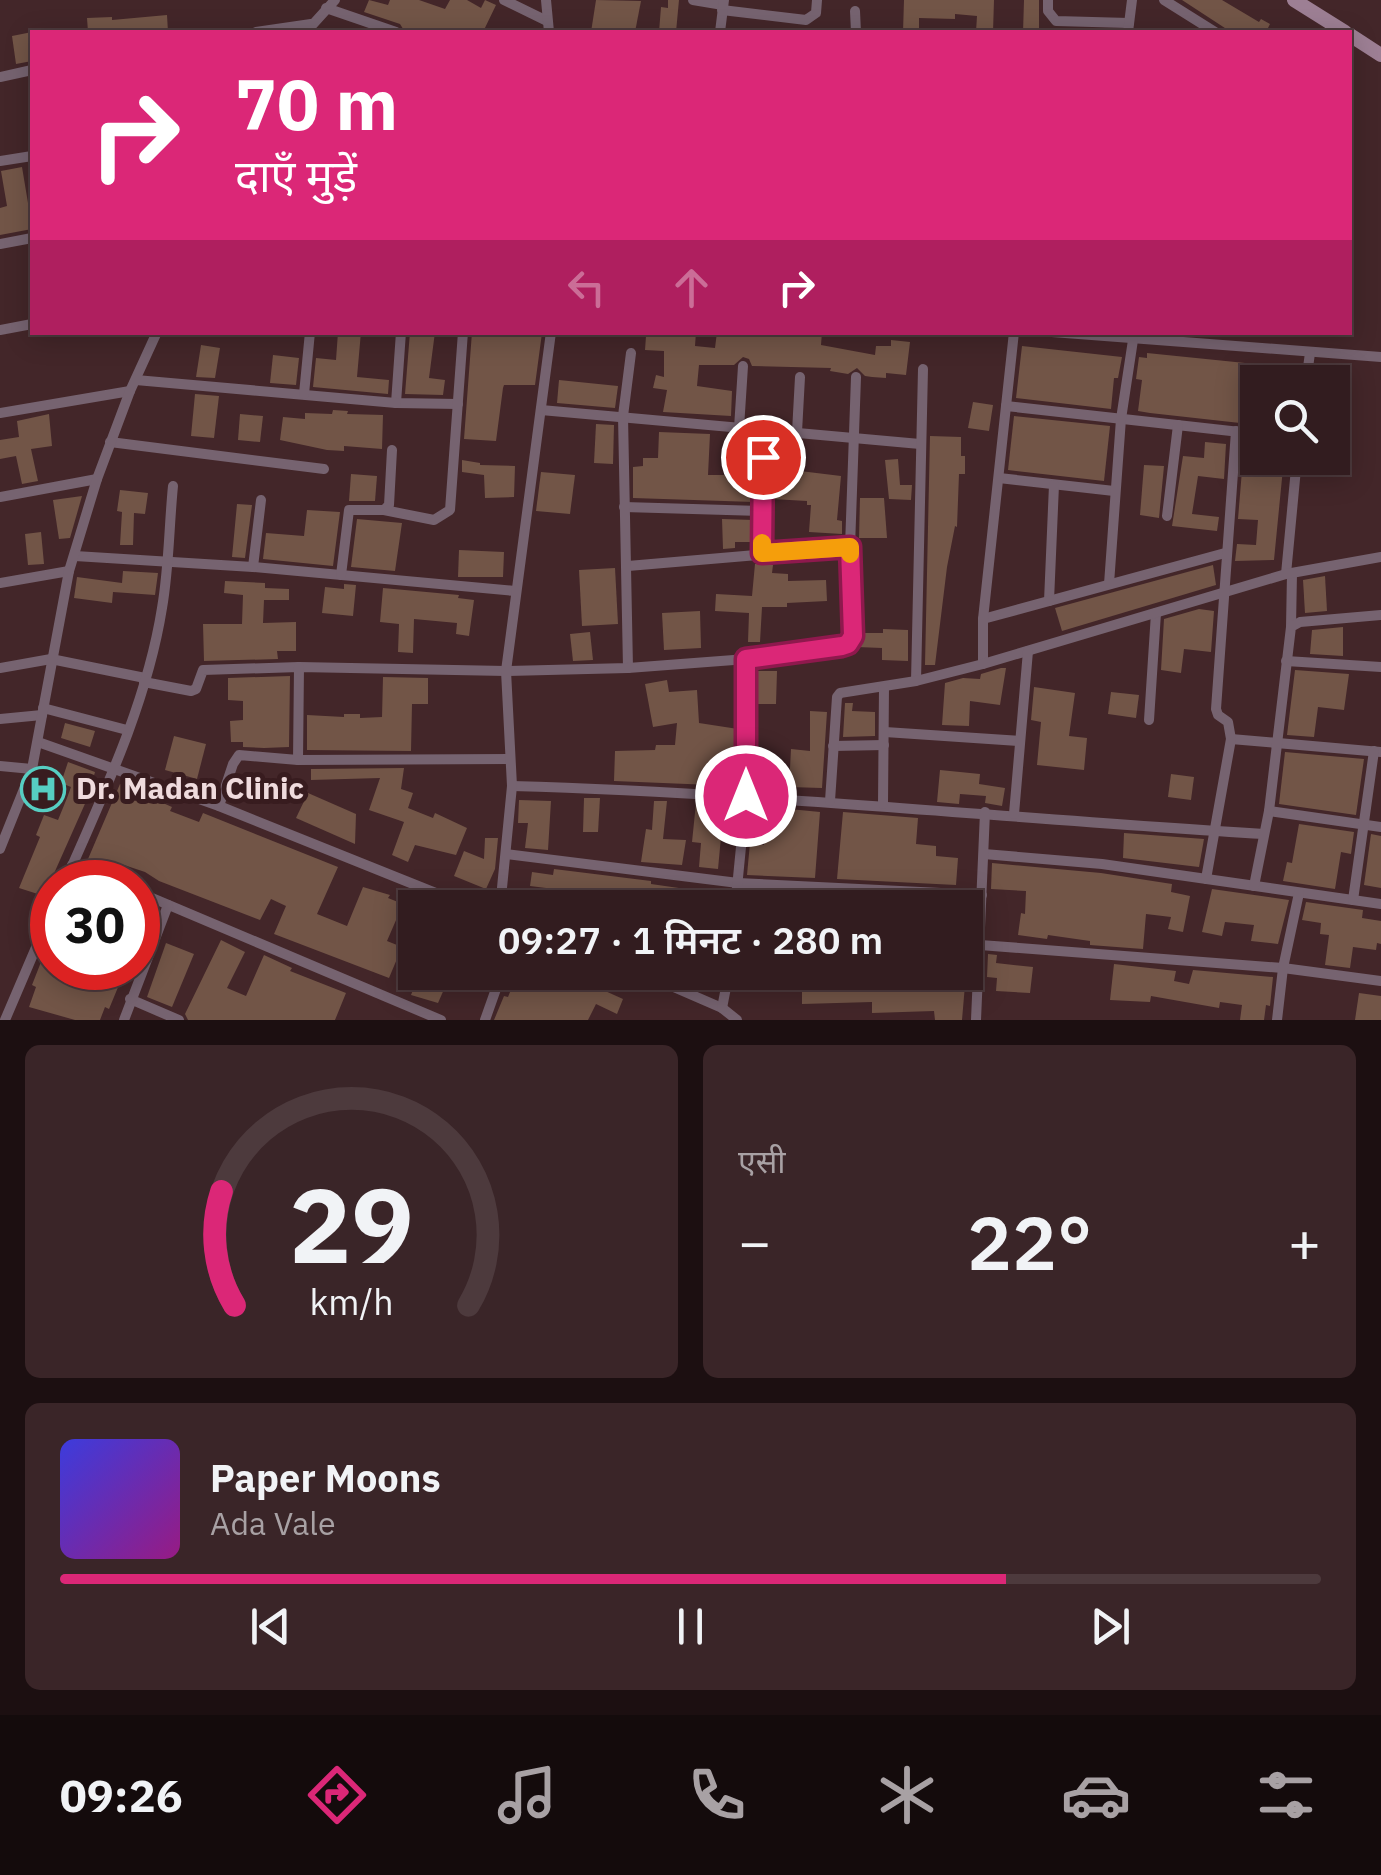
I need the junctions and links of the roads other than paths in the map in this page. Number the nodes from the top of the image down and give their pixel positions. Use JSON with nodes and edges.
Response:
{"nodes":[{"id":1,"x":504,"y":0,"type":"edge"},
{"id":2,"x":546,"y":0,"type":"edge"},
{"id":3,"x":693,"y":0,"type":"edge"},
{"id":4,"x":816,"y":0,"type":"edge"},
{"id":5,"x":1048,"y":0,"type":"edge"},
{"id":6,"x":1132,"y":0,"type":"edge"},
{"id":7,"x":1164,"y":0,"type":"edge"},
{"id":8,"x":1294,"y":0,"type":"edge"},
{"id":9,"x":331,"y":4,"type":"edge"},
{"id":10,"x":723,"y":5,"type":"edge"},
{"id":11,"x":856,"y":11,"type":"dead end"},
{"id":12,"x":548,"y":26,"type":"edge"},
{"id":13,"x":308,"y":28,"type":"edge"},
{"id":14,"x":1128,"y":28,"type":"edge"},
{"id":15,"x":282,"y":30,"type":"edge"},
{"id":16,"x":391,"y":30,"type":"edge"},
{"id":17,"x":720,"y":30,"type":"edge"},
{"id":18,"x":856,"y":30,"type":"edge"},
{"id":19,"x":1212,"y":30,"type":"edge"},
{"id":20,"x":1342,"y":30,"type":"edge"},
{"id":21,"x":1352,"y":37,"type":"edge"},
{"id":22,"x":1381,"y":55,"type":"edge"},
{"id":23,"x":30,"y":70,"type":"edge"},
{"id":24,"x":0,"y":77,"type":"edge"},
{"id":25,"x":30,"y":156,"type":"edge"},
{"id":26,"x":0,"y":161,"type":"edge"},
{"id":27,"x":30,"y":238,"type":"edge"},
{"id":28,"x":0,"y":244,"type":"edge"},
{"id":29,"x":30,"y":324,"type":"edge"},
{"id":30,"x":0,"y":330,"type":"edge"},
{"id":31,"x":156,"y":335,"type":"edge"},
{"id":32,"x":310,"y":335,"type":"edge"},
{"id":33,"x":401,"y":335,"type":"edge"},
{"id":34,"x":463,"y":335,"type":"edge"},
{"id":35,"x":551,"y":335,"type":"edge"},
{"id":36,"x":1014,"y":335,"type":"edge"},
{"id":37,"x":1082,"y":335,"type":"edge"},
{"id":38,"x":1132,"y":340,"type":"junction"},
{"id":39,"x":631,"y":353,"type":"dead end"},
{"id":40,"x":1310,"y":354,"type":"junction"},
{"id":41,"x":1381,"y":356,"type":"edge"},
{"id":42,"x":1308,"y":365,"type":"edge"},
{"id":43,"x":743,"y":366,"type":"dead end"},
{"id":44,"x":924,"y":370,"type":"dead end"},
{"id":45,"x":800,"y":377,"type":"dead end"},
{"id":46,"x":856,"y":377,"type":"dead end"},
{"id":47,"x":133,"y":385,"type":"junction"},
{"id":48,"x":304,"y":394,"type":"junction"},
{"id":49,"x":396,"y":403,"type":"junction"},
{"id":50,"x":458,"y":404,"type":"junction"},
{"id":51,"x":1006,"y":406,"type":"junction"},
{"id":52,"x":541,"y":410,"type":"junction"},
{"id":53,"x":0,"y":413,"type":"edge"},
{"id":54,"x":623,"y":416,"type":"junction"},
{"id":55,"x":1121,"y":419,"type":"junction"},
{"id":56,"x":1178,"y":426,"type":"junction"},
{"id":57,"x":740,"y":428,"type":"junction"},
{"id":58,"x":764,"y":430,"type":"junction"},
{"id":59,"x":797,"y":432,"type":"junction"},
{"id":60,"x":1236,"y":432,"type":"junction"},
{"id":61,"x":1240,"y":432,"type":"edge"},
{"id":62,"x":853,"y":436,"type":"junction"},
{"id":63,"x":110,"y":442,"type":"junction"},
{"id":64,"x":920,"y":444,"type":"junction"},
{"id":65,"x":392,"y":450,"type":"dead end"},
{"id":66,"x":324,"y":469,"type":"dead end"},
{"id":67,"x":1296,"y":475,"type":"edge"},
{"id":68,"x":999,"y":478,"type":"junction"},
{"id":69,"x":96,"y":479,"type":"junction"},
{"id":70,"x":1054,"y":485,"type":"junction"},
{"id":71,"x":173,"y":486,"type":"dead end"},
{"id":72,"x":1114,"y":491,"type":"junction"},
{"id":73,"x":0,"y":497,"type":"edge"},
{"id":74,"x":261,"y":500,"type":"dead end"},
{"id":75,"x":624,"y":507,"type":"junction"},
{"id":76,"x":384,"y":510,"type":"junction"},
{"id":77,"x":761,"y":511,"type":"junction"},
{"id":78,"x":1167,"y":516,"type":"dead end"},
{"id":79,"x":850,"y":547,"type":"junction"},
{"id":80,"x":762,"y":553,"type":"junction"},
{"id":81,"x":1225,"y":553,"type":"junction"},
{"id":82,"x":76,"y":556,"type":"junction"},
{"id":83,"x":1381,"y":557,"type":"edge"},
{"id":84,"x":166,"y":562,"type":"junction"},
{"id":85,"x":628,"y":566,"type":"junction"},
{"id":86,"x":253,"y":567,"type":"junction"},
{"id":87,"x":69,"y":571,"type":"junction"},
{"id":88,"x":1289,"y":573,"type":"junction"},
{"id":89,"x":341,"y":576,"type":"junction"},
{"id":90,"x":0,"y":583,"type":"edge"},
{"id":91,"x":1109,"y":584,"type":"junction"},
{"id":92,"x":516,"y":591,"type":"junction"},
{"id":93,"x":1222,"y":594,"type":"junction"},
{"id":94,"x":1050,"y":601,"type":"junction"},
{"id":95,"x":1156,"y":613,"type":"junction"},
{"id":96,"x":1381,"y":616,"type":"edge"},
{"id":97,"x":983,"y":619,"type":"junction"},
{"id":98,"x":1291,"y":627,"type":"junction"},
{"id":99,"x":1028,"y":651,"type":"junction"},
{"id":100,"x":50,"y":659,"type":"junction"},
{"id":101,"x":746,"y":659,"type":"junction"},
{"id":102,"x":1286,"y":661,"type":"junction"},
{"id":103,"x":982,"y":664,"type":"junction"},
{"id":104,"x":299,"y":666,"type":"junction"},
{"id":105,"x":1381,"y":667,"type":"edge"},
{"id":106,"x":0,"y":668,"type":"edge"},
{"id":107,"x":628,"y":668,"type":"junction"},
{"id":108,"x":506,"y":671,"type":"junction"},
{"id":109,"x":144,"y":680,"type":"junction"},
{"id":110,"x":916,"y":680,"type":"junction"},
{"id":111,"x":884,"y":687,"type":"junction"},
{"id":112,"x":42,"y":711,"type":"junction"},
{"id":113,"x":0,"y":719,"type":"edge"},
{"id":114,"x":1149,"y":720,"type":"dead end"},
{"id":115,"x":127,"y":730,"type":"junction"},
{"id":116,"x":885,"y":739,"type":"junction"},
{"id":117,"x":1231,"y":739,"type":"junction"},
{"id":118,"x":1020,"y":741,"type":"junction"},
{"id":119,"x":38,"y":742,"type":"junction"},
{"id":120,"x":1278,"y":742,"type":"junction"},
{"id":121,"x":834,"y":746,"type":"junction"},
{"id":122,"x":1378,"y":752,"type":"edge"},
{"id":123,"x":510,"y":759,"type":"junction"},
{"id":124,"x":298,"y":760,"type":"junction"},
{"id":125,"x":0,"y":766,"type":"edge"},
{"id":126,"x":113,"y":767,"type":"junction"},
{"id":127,"x":32,"y":769,"type":"junction"},
{"id":128,"x":512,"y":786,"type":"junction"},
{"id":129,"x":746,"y":796,"type":"junction"},
{"id":130,"x":830,"y":801,"type":"junction"},
{"id":131,"x":882,"y":804,"type":"junction"},
{"id":132,"x":219,"y":806,"type":"junction"},
{"id":133,"x":1269,"y":811,"type":"junction"},
{"id":134,"x":985,"y":812,"type":"junction"},
{"id":135,"x":1014,"y":814,"type":"junction"},
{"id":136,"x":1364,"y":826,"type":"junction"},
{"id":137,"x":1381,"y":827,"type":"edge"},
{"id":138,"x":1214,"y":830,"type":"junction"},
{"id":139,"x":1264,"y":834,"type":"junction"},
{"id":140,"x":0,"y":849,"type":"edge"},
{"id":141,"x":506,"y":854,"type":"junction"},
{"id":142,"x":984,"y":854,"type":"junction"},
{"id":143,"x":74,"y":860,"type":"edge"},
{"id":144,"x":1206,"y":879,"type":"junction"},
{"id":145,"x":738,"y":883,"type":"junction"},
{"id":146,"x":1254,"y":886,"type":"junction"},
{"id":147,"x":428,"y":890,"type":"edge"},
{"id":148,"x":502,"y":890,"type":"edge"},
{"id":149,"x":737,"y":890,"type":"edge"},
{"id":150,"x":880,"y":890,"type":"edge"},
{"id":151,"x":982,"y":890,"type":"edge"},
{"id":152,"x":1298,"y":893,"type":"junction"},
{"id":153,"x":1353,"y":900,"type":"junction"},
{"id":154,"x":160,"y":902,"type":"edge"},
{"id":155,"x":1381,"y":904,"type":"edge"},
{"id":156,"x":168,"y":905,"type":"junction"},
{"id":157,"x":983,"y":946,"type":"edge"},
{"id":158,"x":30,"y":961,"type":"edge"},
{"id":159,"x":1283,"y":968,"type":"junction"},
{"id":160,"x":1381,"y":981,"type":"edge"},
{"id":161,"x":496,"y":990,"type":"edge"},
{"id":162,"x":680,"y":990,"type":"edge"},
{"id":163,"x":725,"y":990,"type":"edge"},
{"id":164,"x":977,"y":990,"type":"edge"},
{"id":165,"x":130,"y":999,"type":"junction"},
{"id":166,"x":722,"y":1008,"type":"junction"},
{"id":167,"x":5,"y":1020,"type":"edge"},
{"id":168,"x":124,"y":1020,"type":"edge"},
{"id":169,"x":179,"y":1020,"type":"edge"},
{"id":170,"x":441,"y":1020,"type":"edge"},
{"id":171,"x":485,"y":1020,"type":"edge"},
{"id":172,"x":737,"y":1020,"type":"edge"},
{"id":173,"x":976,"y":1020,"type":"edge"},
{"id":174,"x":1277,"y":1020,"type":"edge"}],
"edges":[{"from":1,"to":12,"type":"street"},
{"from":2,"to":12,"type":"street"},
{"from":3,"to":10,"type":"street"},
{"from":4,"to":10,"type":"street"},
{"from":5,"to":14,"type":"street"},
{"from":6,"to":14,"type":"street"},
{"from":7,"to":19,"type":"street"},
{"from":8,"to":20,"type":"street"},
{"from":9,"to":13,"type":"street"},
{"from":9,"to":16,"type":"street"},
{"from":10,"to":17,"type":"street"},
{"from":11,"to":18,"type":"street"},
{"from":13,"to":15,"type":"street"},
{"from":21,"to":22,"type":"street"},
{"from":23,"to":24,"type":"street"},
{"from":25,"to":26,"type":"street"},
{"from":27,"to":28,"type":"street"},
{"from":29,"to":30,"type":"street"},
{"from":31,"to":47,"type":"street"},
{"from":32,"to":48,"type":"street"},
{"from":33,"to":49,"type":"street"},
{"from":34,"to":50,"type":"street"},
{"from":35,"to":52,"type":"street"},
{"from":36,"to":51,"type":"street"},
{"from":37,"to":38,"type":"street"},
{"from":38,"to":40,"type":"street"},
{"from":38,"to":55,"type":"street"},
{"from":39,"to":54,"type":"street"},
{"from":40,"to":41,"type":"street"},
{"from":40,"to":42,"type":"street"},
{"from":43,"to":57,"type":"street"},
{"from":44,"to":64,"type":"street"},
{"from":45,"to":59,"type":"street"},
{"from":46,"to":62,"type":"street"},
{"from":47,"to":48,"type":"street"},
{"from":47,"to":53,"type":"street"},
{"from":47,"to":63,"type":"street"},
{"from":48,"to":49,"type":"street"},
{"from":49,"to":50,"type":"street"},
{"from":50,"to":76,"type":"street"},
{"from":51,"to":55,"type":"street"},
{"from":51,"to":68,"type":"street"},
{"from":52,"to":54,"type":"street"},
{"from":52,"to":92,"type":"street"},
{"from":54,"to":57,"type":"street"},
{"from":54,"to":75,"type":"street"},
{"from":55,"to":56,"type":"street"},
{"from":55,"to":72,"type":"street"},
{"from":56,"to":60,"type":"street"},
{"from":56,"to":78,"type":"street"},
{"from":57,"to":58,"type":"street"},
{"from":58,"to":59,"type":"street"},
{"from":58,"to":77,"type":"street"},
{"from":59,"to":62,"type":"street"},
{"from":60,"to":61,"type":"street"},
{"from":60,"to":81,"type":"street"},
{"from":62,"to":64,"type":"street"},
{"from":62,"to":79,"type":"street"},
{"from":63,"to":66,"type":"street"},
{"from":63,"to":69,"type":"street"},
{"from":64,"to":110,"type":"street"},
{"from":65,"to":76,"type":"street"},
{"from":67,"to":88,"type":"street"},
{"from":68,"to":70,"type":"street"},
{"from":68,"to":97,"type":"street"},
{"from":69,"to":73,"type":"street"},
{"from":69,"to":82,"type":"street"},
{"from":70,"to":72,"type":"street"},
{"from":70,"to":94,"type":"street"},
{"from":71,"to":84,"type":"street"},
{"from":72,"to":91,"type":"street"},
{"from":74,"to":86,"type":"street"},
{"from":75,"to":77,"type":"street"},
{"from":75,"to":85,"type":"street"},
{"from":76,"to":89,"type":"street"},
{"from":77,"to":80,"type":"street"},
{"from":79,"to":80,"type":"street"},
{"from":79,"to":101,"type":"street"},
{"from":80,"to":85,"type":"street"},
{"from":81,"to":91,"type":"street"},
{"from":81,"to":93,"type":"street"},
{"from":82,"to":84,"type":"street"},
{"from":82,"to":87,"type":"street"},
{"from":83,"to":88,"type":"street"},
{"from":84,"to":86,"type":"street"},
{"from":84,"to":109,"type":"street"},
{"from":85,"to":107,"type":"street"},
{"from":86,"to":89,"type":"street"},
{"from":87,"to":90,"type":"street"},
{"from":87,"to":100,"type":"street"},
{"from":88,"to":93,"type":"street"},
{"from":88,"to":98,"type":"street"},
{"from":89,"to":92,"type":"street"},
{"from":91,"to":94,"type":"street"},
{"from":92,"to":108,"type":"street"},
{"from":93,"to":95,"type":"street"},
{"from":93,"to":117,"type":"street"},
{"from":94,"to":97,"type":"street"},
{"from":95,"to":99,"type":"street"},
{"from":95,"to":114,"type":"street"},
{"from":96,"to":98,"type":"street"},
{"from":97,"to":103,"type":"street"},
{"from":98,"to":102,"type":"street"},
{"from":99,"to":103,"type":"street"},
{"from":99,"to":118,"type":"street"},
{"from":100,"to":106,"type":"street"},
{"from":100,"to":109,"type":"street"},
{"from":100,"to":112,"type":"street"},
{"from":101,"to":107,"type":"street"},
{"from":101,"to":129,"type":"street"},
{"from":102,"to":105,"type":"street"},
{"from":102,"to":120,"type":"street"},
{"from":103,"to":110,"type":"street"},
{"from":104,"to":108,"type":"street"},
{"from":104,"to":109,"type":"street"},
{"from":104,"to":124,"type":"street"},
{"from":107,"to":108,"type":"street"},
{"from":108,"to":123,"type":"street"},
{"from":109,"to":115,"type":"street"},
{"from":110,"to":111,"type":"street"},
{"from":111,"to":116,"type":"street"},
{"from":111,"to":121,"type":"street"},
{"from":112,"to":113,"type":"street"},
{"from":112,"to":115,"type":"street"},
{"from":112,"to":119,"type":"street"},
{"from":115,"to":126,"type":"street"},
{"from":116,"to":118,"type":"street"},
{"from":116,"to":121,"type":"street"},
{"from":116,"to":131,"type":"street"},
{"from":117,"to":120,"type":"street"},
{"from":117,"to":138,"type":"street"},
{"from":118,"to":135,"type":"street"},
{"from":119,"to":126,"type":"street"},
{"from":119,"to":127,"type":"street"},
{"from":120,"to":122,"type":"street"},
{"from":120,"to":133,"type":"street"},
{"from":121,"to":130,"type":"street"},
{"from":122,"to":136,"type":"street"},
{"from":123,"to":124,"type":"street"},
{"from":123,"to":128,"type":"street"},
{"from":124,"to":132,"type":"street"},
{"from":125,"to":127,"type":"street"},
{"from":126,"to":132,"type":"street"},
{"from":126,"to":143,"type":"street"},
{"from":127,"to":140,"type":"street"},
{"from":128,"to":129,"type":"street"},
{"from":128,"to":141,"type":"street"},
{"from":129,"to":130,"type":"street"},
{"from":129,"to":145,"type":"street"},
{"from":130,"to":131,"type":"street"},
{"from":131,"to":134,"type":"street"},
{"from":132,"to":147,"type":"street"},
{"from":133,"to":136,"type":"street"},
{"from":133,"to":139,"type":"street"},
{"from":134,"to":135,"type":"street"},
{"from":134,"to":142,"type":"street"},
{"from":135,"to":138,"type":"street"},
{"from":136,"to":137,"type":"street"},
{"from":136,"to":153,"type":"street"},
{"from":138,"to":139,"type":"street"},
{"from":138,"to":144,"type":"street"},
{"from":139,"to":146,"type":"street"},
{"from":141,"to":145,"type":"street"},
{"from":141,"to":148,"type":"street"},
{"from":142,"to":144,"type":"street"},
{"from":142,"to":151,"type":"street"},
{"from":144,"to":146,"type":"street"},
{"from":145,"to":149,"type":"street"},
{"from":145,"to":150,"type":"street"},
{"from":146,"to":152,"type":"street"},
{"from":152,"to":153,"type":"street"},
{"from":152,"to":159,"type":"street"},
{"from":153,"to":155,"type":"street"},
{"from":154,"to":156,"type":"street"},
{"from":156,"to":165,"type":"street"},
{"from":156,"to":170,"type":"street"},
{"from":157,"to":159,"type":"street"},
{"from":158,"to":167,"type":"street"},
{"from":159,"to":160,"type":"street"},
{"from":159,"to":174,"type":"street"},
{"from":161,"to":171,"type":"street"},
{"from":162,"to":166,"type":"street"},
{"from":163,"to":166,"type":"street"},
{"from":164,"to":173,"type":"street"},
{"from":165,"to":168,"type":"street"},
{"from":165,"to":169,"type":"street"},
{"from":166,"to":172,"type":"street"}]}
